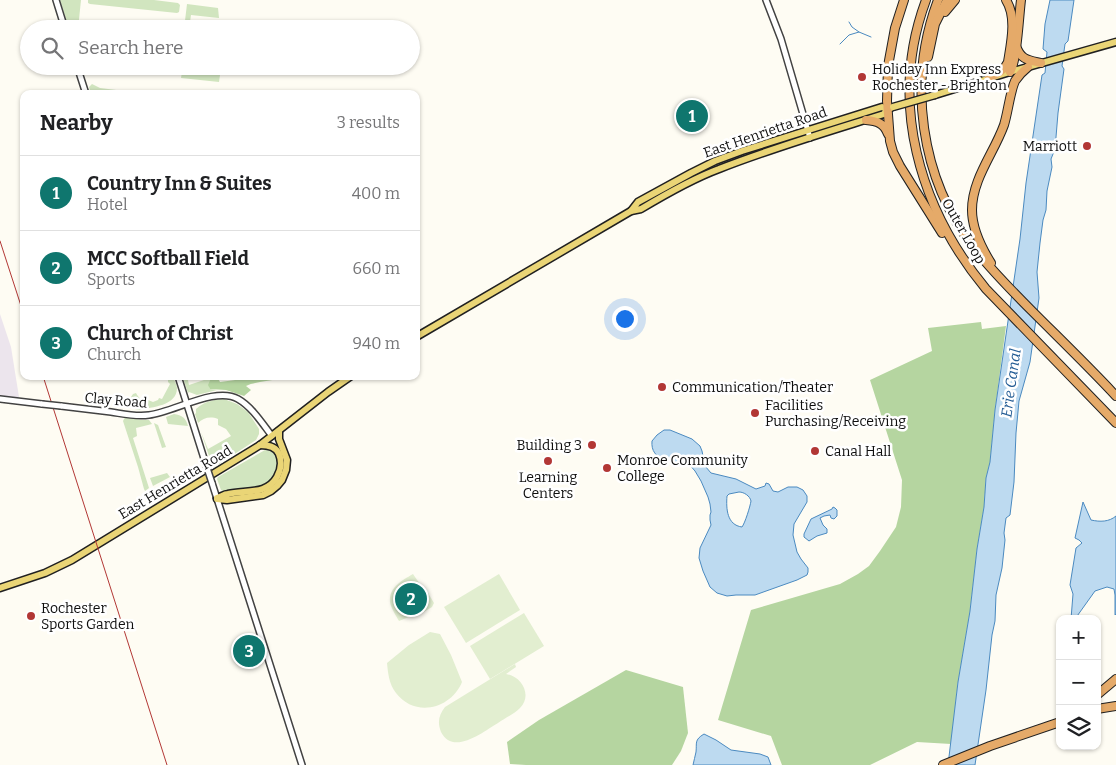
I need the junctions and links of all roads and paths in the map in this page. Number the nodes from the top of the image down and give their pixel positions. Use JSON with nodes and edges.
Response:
{"nodes":[{"id":1,"x":56,"y":0,"type":"edge"},
{"id":2,"x":766,"y":0,"type":"edge"},
{"id":3,"x":904,"y":0,"type":"edge"},
{"id":4,"x":926,"y":0,"type":"edge"},
{"id":5,"x":938,"y":0,"type":"edge"},
{"id":6,"x":947,"y":0,"type":"edge"},
{"id":7,"x":955,"y":0,"type":"edge"},
{"id":8,"x":1006,"y":0,"type":"edge"},
{"id":9,"x":1021,"y":0,"type":"edge"},
{"id":10,"x":62,"y":20,"type":"edge"},
{"id":11,"x":1116,"y":42,"type":"edge"},
{"id":12,"x":930,"y":45,"type":"junction"},
{"id":13,"x":1016,"y":46,"type":"junction"},
{"id":14,"x":1029,"y":63,"type":"junction"},
{"id":15,"x":1042,"y":63,"type":"joint"},
{"id":16,"x":1010,"y":72,"type":"junction"},
{"id":17,"x":80,"y":75,"type":"edge"},
{"id":18,"x":989,"y":78,"type":"junction"},
{"id":19,"x":85,"y":90,"type":"edge"},
{"id":20,"x":890,"y":108,"type":"junction"},
{"id":21,"x":866,"y":120,"type":"junction"},
{"id":22,"x":808,"y":129,"type":"junction"},
{"id":23,"x":810,"y":138,"type":"junction"},
{"id":24,"x":890,"y":141,"type":"junction"},
{"id":25,"x":926,"y":142,"type":"junction"},
{"id":26,"x":631,"y":211,"type":"junction"},
{"id":27,"x":998,"y":275,"type":"junction"},
{"id":28,"x":994,"y":298,"type":"junction"},
{"id":29,"x":420,"y":335,"type":"edge"},
{"id":30,"x":179,"y":380,"type":"edge"},
{"id":31,"x":345,"y":380,"type":"edge"},
{"id":32,"x":1075,"y":380,"type":"junction"},
{"id":33,"x":1116,"y":396,"type":"edge"},
{"id":34,"x":0,"y":399,"type":"edge"},
{"id":35,"x":187,"y":404,"type":"junction"},
{"id":36,"x":1116,"y":423,"type":"edge"},
{"id":37,"x":1116,"y":430,"type":"edge"},
{"id":38,"x":279,"y":431,"type":"junction"},
{"id":39,"x":272,"y":436,"type":"junction"},
{"id":40,"x":260,"y":445,"type":"junction"},
{"id":41,"x":217,"y":499,"type":"junction"},
{"id":42,"x":0,"y":588,"type":"edge"},
{"id":43,"x":1116,"y":679,"type":"edge"},
{"id":44,"x":1101,"y":692,"type":"edge"},
{"id":45,"x":1116,"y":706,"type":"edge"},
{"id":46,"x":1101,"y":708,"type":"edge"},
{"id":47,"x":1056,"y":723,"type":"edge"},
{"id":48,"x":302,"y":765,"type":"edge"},
{"id":49,"x":943,"y":765,"type":"edge"}],
"edges":[{"from":1,"to":10,"type":"street"},
{"from":2,"to":22,"type":"street"},
{"from":3,"to":20,"type":"highway"},
{"from":4,"to":28,"type":"highway","name":"Outer Loop"},
{"from":5,"to":25,"type":"highway","name":"Outer Loop"},
{"from":6,"to":12,"type":"highway"},
{"from":7,"to":12,"type":"highway"},
{"from":8,"to":18,"type":"highway"},
{"from":9,"to":13,"type":"highway"},
{"from":11,"to":15,"type":"main road"},
{"from":12,"to":25,"type":"highway"},
{"from":13,"to":14,"type":"highway"},
{"from":13,"to":16,"type":"highway"},
{"from":14,"to":15,"type":"highway"},
{"from":14,"to":16,"type":"main road","name":"East Henrietta Road"},
{"from":14,"to":27,"type":"highway"},
{"from":16,"to":18,"type":"main road","name":"East Henrietta Road"},
{"from":17,"to":19,"type":"street"},
{"from":18,"to":20,"type":"main road","name":"East Henrietta Road","bridge":true},
{"from":20,"to":21,"type":"main road","name":"East Henrietta Road"},
{"from":20,"to":22,"type":"main road","name":"East Henrietta Road"},
{"from":20,"to":24,"type":"highway"},
{"from":21,"to":23,"type":"main road","name":"East Henrietta Road"},
{"from":21,"to":24,"type":"highway"},
{"from":22,"to":23,"type":"street"},
{"from":22,"to":26,"type":"main road","name":"East Henrietta Road"},
{"from":23,"to":26,"type":"main road","name":"East Henrietta Road"},
{"from":24,"to":28,"type":"highway"},
{"from":25,"to":27,"type":"highway","name":"Outer Loop"},
{"from":26,"to":29,"type":"main road","name":"East Henrietta Road"},
{"from":27,"to":33,"type":"highway"},
{"from":28,"to":32,"type":"highway","name":"Outer Loop"},
{"from":30,"to":35,"type":"street"},
{"from":31,"to":38,"type":"main road","name":"East Henrietta Road"},
{"from":32,"to":36,"type":"highway","name":"Outer Loop"},
{"from":32,"to":37,"type":"highway"},
{"from":34,"to":35,"type":"street","name":"Clay Road","bridge":true},
{"from":35,"to":39,"type":"street","name":"Clay Road"},
{"from":35,"to":41,"type":"street","bridge":true},
{"from":38,"to":39,"type":"main road","name":"East Henrietta Road"},
{"from":38,"to":41,"type":"main road"},
{"from":39,"to":40,"type":"main road","name":"East Henrietta Road"},
{"from":40,"to":41,"type":"main road"},
{"from":40,"to":42,"type":"main road","name":"East Henrietta Road"},
{"from":41,"to":48,"type":"street"},
{"from":43,"to":44,"type":"highway"},
{"from":45,"to":46,"type":"highway"},
{"from":47,"to":49,"type":"highway"}]}
